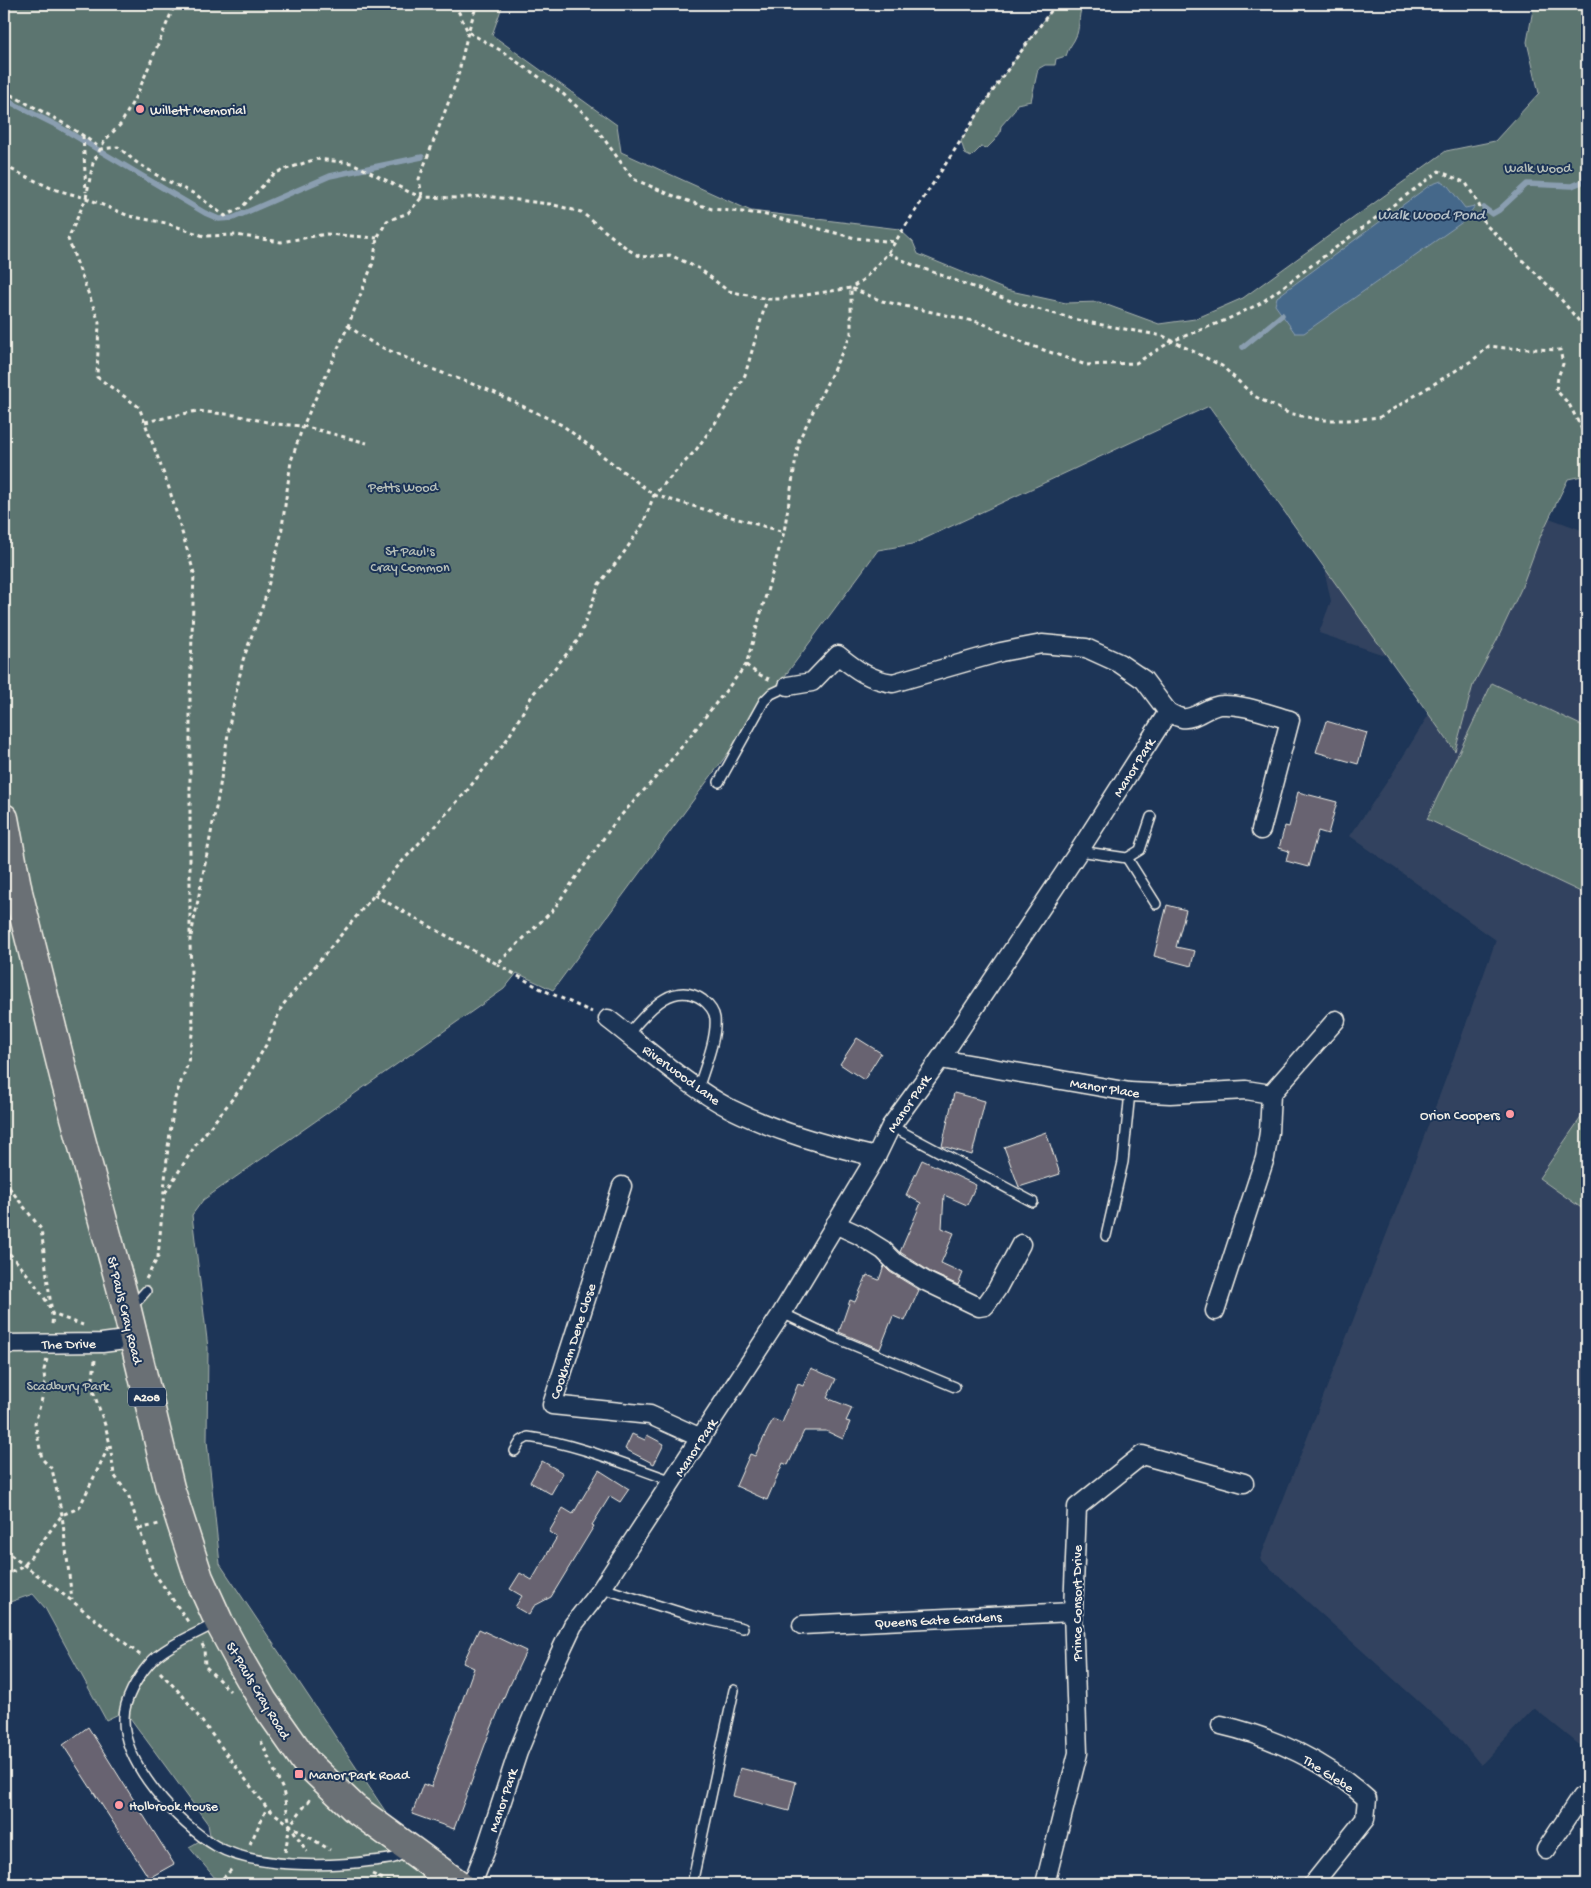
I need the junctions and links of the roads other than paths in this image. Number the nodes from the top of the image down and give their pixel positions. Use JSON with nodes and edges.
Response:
{"nodes":[{"id":1,"x":788,"y":686,"type":"joint"},
{"id":2,"x":1168,"y":712,"type":"junction"},
{"id":3,"x":719,"y":782,"type":"dead end"},
{"id":4,"x":1151,"y":817,"type":"dead end"},
{"id":5,"x":4,"y":818,"type":"edge"},
{"id":6,"x":1261,"y":830,"type":"dead end"},
{"id":7,"x":1079,"y":851,"type":"junction"},
{"id":8,"x":1127,"y":858,"type":"junction"},
{"id":9,"x":1156,"y":904,"type":"dead end"},
{"id":10,"x":608,"y":1019,"type":"road end"},
{"id":11,"x":1336,"y":1020,"type":"dead end"},
{"id":12,"x":628,"y":1034,"type":"junction"},
{"id":13,"x":940,"y":1059,"type":"junction"},
{"id":14,"x":698,"y":1089,"type":"junction"},
{"id":15,"x":1130,"y":1092,"type":"junction"},
{"id":16,"x":1271,"y":1094,"type":"junction"},
{"id":17,"x":890,"y":1126,"type":"junction"},
{"id":18,"x":876,"y":1157,"type":"junction"},
{"id":19,"x":622,"y":1186,"type":"dead end"},
{"id":20,"x":1032,"y":1202,"type":"dead end"},
{"id":21,"x":835,"y":1224,"type":"junction"},
{"id":22,"x":1106,"y":1236,"type":"dead end"},
{"id":23,"x":1021,"y":1244,"type":"dead end"},
{"id":24,"x":1215,"y":1311,"type":"dead end"},
{"id":25,"x":782,"y":1313,"type":"junction"},
{"id":26,"x":122,"y":1340,"type":"junction"},
{"id":27,"x":4,"y":1344,"type":"edge"},
{"id":28,"x":956,"y":1387,"type":"dead end"},
{"id":29,"x":702,"y":1438,"type":"junction"},
{"id":30,"x":515,"y":1451,"type":"dead end"},
{"id":31,"x":673,"y":1481,"type":"junction"},
{"id":32,"x":1244,"y":1483,"type":"dead end"},
{"id":33,"x":602,"y":1588,"type":"junction"},
{"id":34,"x":1074,"y":1612,"type":"junction"},
{"id":35,"x":802,"y":1625,"type":"dead end"},
{"id":36,"x":207,"y":1628,"type":"junction"},
{"id":37,"x":743,"y":1628,"type":"dead end"},
{"id":38,"x":734,"y":1690,"type":"dead end"},
{"id":39,"x":1221,"y":1725,"type":"dead end"},
{"id":40,"x":1587,"y":1798,"type":"edge"},
{"id":41,"x":409,"y":1849,"type":"junction"},
{"id":42,"x":1546,"y":1850,"type":"dead end"},
{"id":43,"x":458,"y":1884,"type":"edge"},
{"id":44,"x":472,"y":1884,"type":"edge"},
{"id":45,"x":692,"y":1884,"type":"edge"},
{"id":46,"x":1045,"y":1884,"type":"edge"},
{"id":47,"x":1313,"y":1884,"type":"edge"}],
"edges":[{"from":1,"to":2,"type":"street"},
{"from":1,"to":3,"type":"lane"},
{"from":2,"to":6,"type":"street"},
{"from":2,"to":7,"type":"street","name":"Manor Park"},
{"from":4,"to":8,"type":"lane"},
{"from":5,"to":26,"type":"main road","name":"St Pauls Cray Road","number":"A208"},
{"from":7,"to":8,"type":"lane"},
{"from":7,"to":13,"type":"street","name":"Manor Park"},
{"from":8,"to":9,"type":"lane"},
{"from":10,"to":12,"type":"street","name":"Riverwood Lane"},
{"from":11,"to":16,"type":"street"},
{"from":12,"to":14,"type":"street","name":"Riverwood Lane"},
{"from":12,"to":14,"type":"lane"},
{"from":13,"to":15,"type":"street","name":"Manor Place"},
{"from":13,"to":17,"type":"street","name":"Manor Park"},
{"from":14,"to":18,"type":"street","name":"Riverwood Lane"},
{"from":15,"to":16,"type":"street","name":"Manor Place"},
{"from":15,"to":22,"type":"lane"},
{"from":16,"to":24,"type":"street"},
{"from":17,"to":18,"type":"street","name":"Manor Park"},
{"from":17,"to":20,"type":"lane"},
{"from":18,"to":21,"type":"street","name":"Manor Park"},
{"from":19,"to":29,"type":"street","name":"Cookham Dene Close"},
{"from":21,"to":23,"type":"street"},
{"from":21,"to":25,"type":"street","name":"Manor Park"},
{"from":25,"to":28,"type":"lane"},
{"from":25,"to":29,"type":"street","name":"Manor Park"},
{"from":26,"to":27,"type":"street","name":"The Drive"},
{"from":26,"to":36,"type":"main road","name":"St Pauls Cray Road","number":"A208"},
{"from":29,"to":31,"type":"street","name":"Manor Park"},
{"from":30,"to":31,"type":"lane"},
{"from":31,"to":33,"type":"street","name":"Manor Park"},
{"from":32,"to":34,"type":"street","name":"Prince Consort Drive"},
{"from":33,"to":37,"type":"lane"},
{"from":33,"to":44,"type":"street","name":"Manor Park"},
{"from":34,"to":35,"type":"street","name":"Queens Gate Gardens"},
{"from":34,"to":46,"type":"street","name":"Prince Consort Drive"},
{"from":36,"to":41,"type":"main road","name":"St Pauls Cray Road","number":"A208"},
{"from":36,"to":41,"type":"lane"},
{"from":38,"to":45,"type":"lane"},
{"from":39,"to":47,"type":"street","name":"The Glebe"},
{"from":40,"to":42,"type":"street"},
{"from":41,"to":43,"type":"main road","name":"St Pauls Cray Road","number":"A208"}]}
